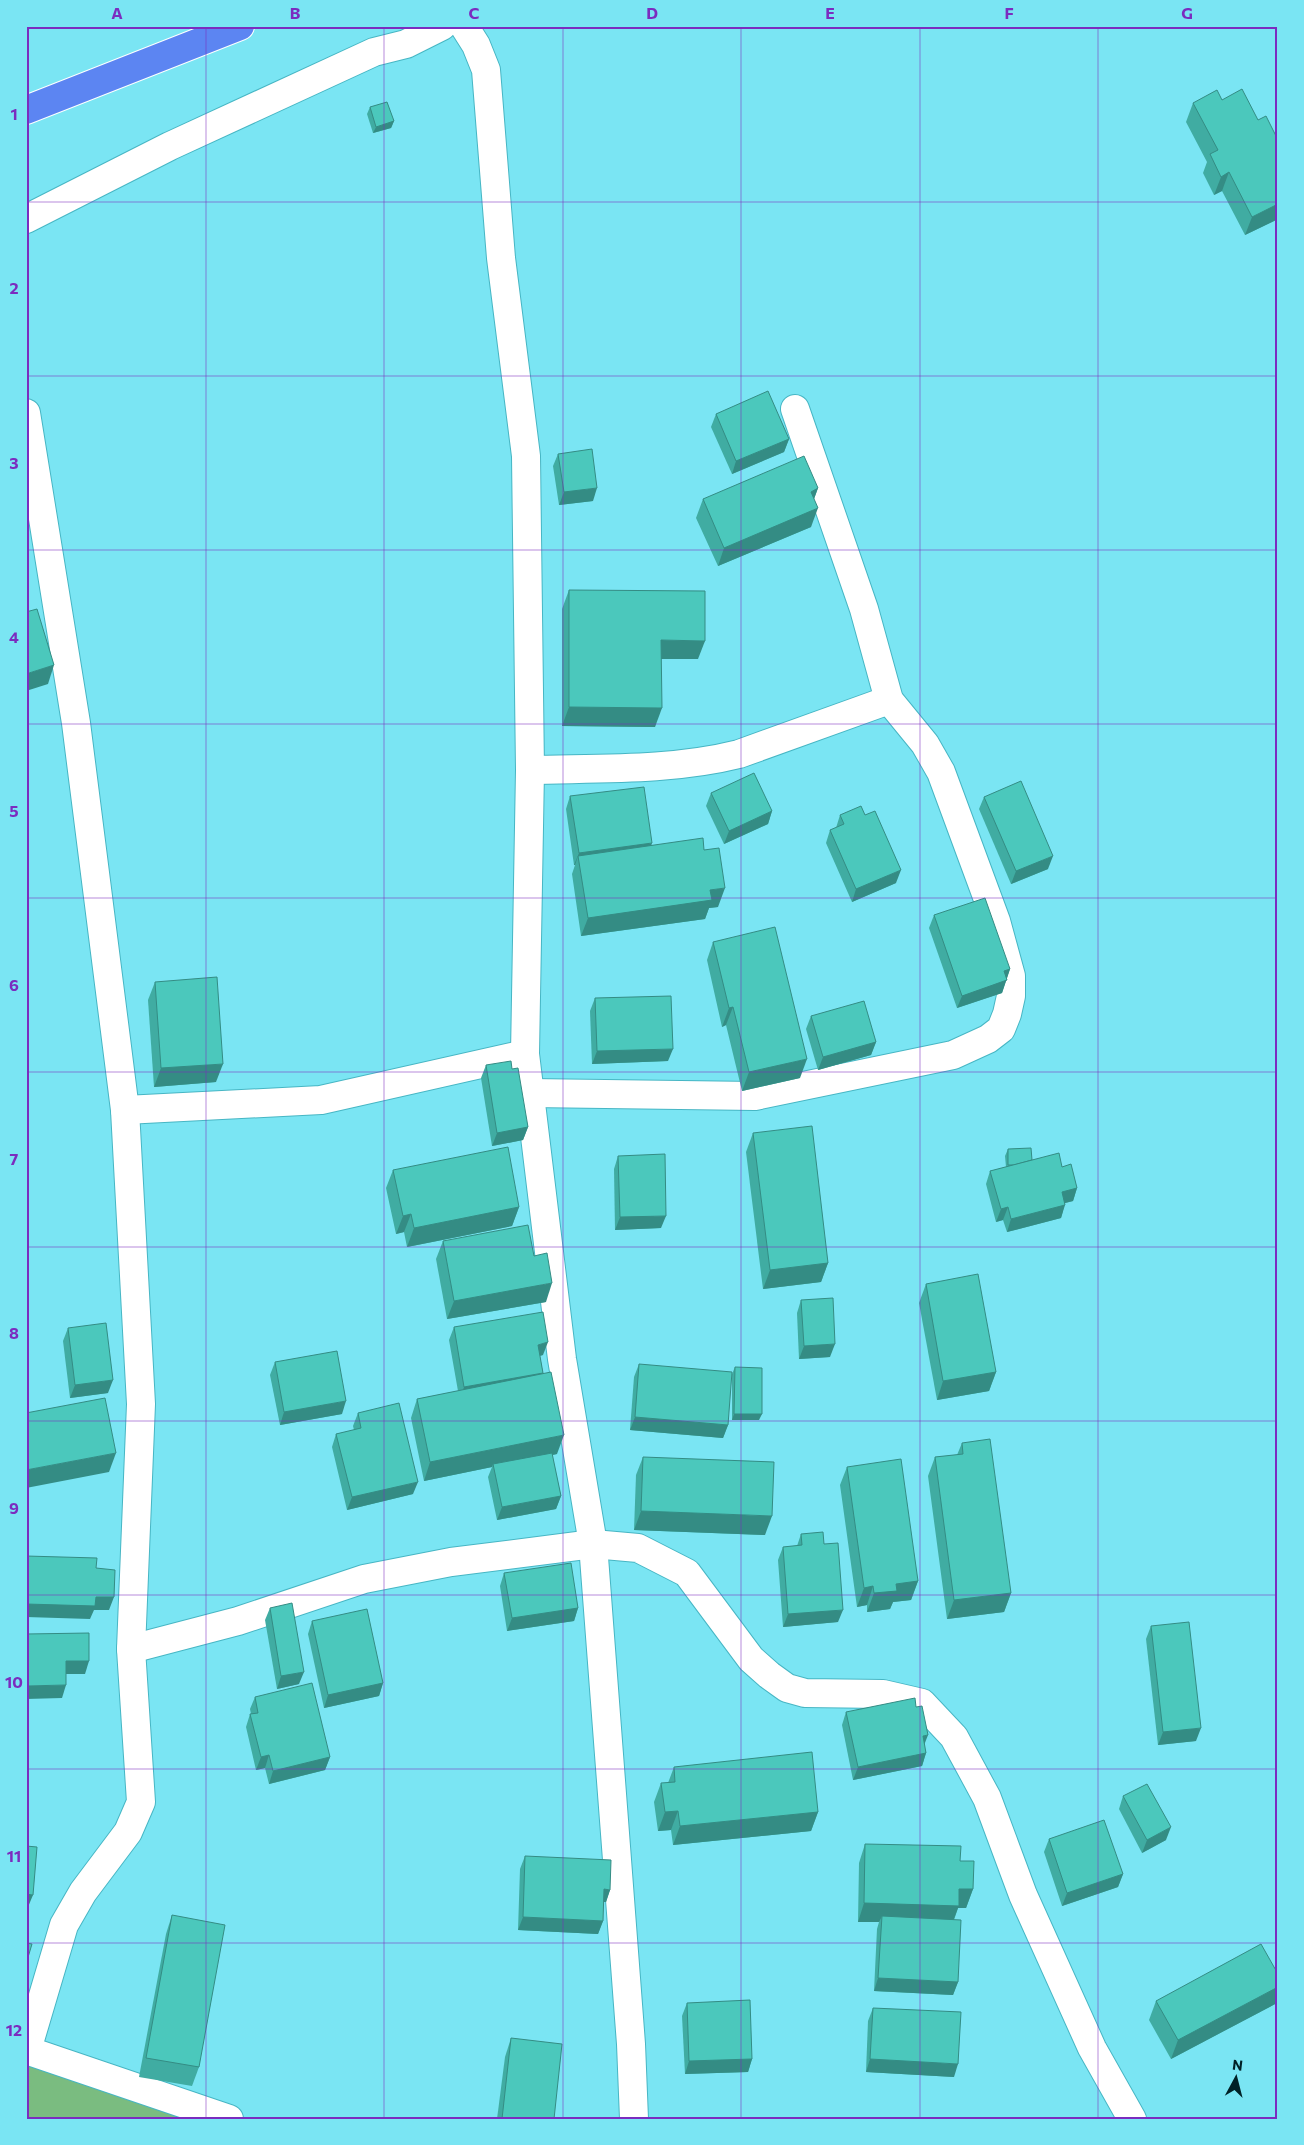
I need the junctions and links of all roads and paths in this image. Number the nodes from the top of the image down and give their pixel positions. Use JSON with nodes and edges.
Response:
{"nodes":[{"id":1,"x":240,"y":26,"type":"edge"},
{"id":2,"x":442,"y":26,"type":"edge"},
{"id":3,"x":464,"y":26,"type":"edge"},
{"id":4,"x":26,"y":110,"type":"edge"},
{"id":5,"x":26,"y":219,"type":"edge"},
{"id":6,"x":795,"y":409,"type":"dead end"},
{"id":7,"x":26,"y":414,"type":"edge"},
{"id":8,"x":889,"y":700,"type":"junction"},
{"id":9,"x":530,"y":770,"type":"junction"},
{"id":10,"x":525,"y":1054,"type":"junction"},
{"id":11,"x":530,"y":1093,"type":"junction"},
{"id":12,"x":125,"y":1110,"type":"junction"},
{"id":13,"x":594,"y":1544,"type":"junction"},
{"id":14,"x":132,"y":1650,"type":"junction"},
{"id":15,"x":27,"y":2050,"type":"edge"},
{"id":16,"x":229,"y":2119,"type":"edge"},
{"id":17,"x":634,"y":2119,"type":"edge"},
{"id":18,"x":1132,"y":2119,"type":"edge"}],
"edges":[{"from":1,"to":4,"type":"highway"},
{"from":2,"to":5,"type":"street"},
{"from":3,"to":9,"type":"street"},
{"from":6,"to":8,"type":"street"},
{"from":7,"to":12,"type":"street"},
{"from":8,"to":9,"type":"street"},
{"from":8,"to":11,"type":"street"},
{"from":9,"to":10,"type":"street"},
{"from":10,"to":11,"type":"street"},
{"from":10,"to":12,"type":"street"},
{"from":11,"to":13,"type":"street"},
{"from":12,"to":14,"type":"street"},
{"from":13,"to":14,"type":"street"},
{"from":13,"to":17,"type":"street"},
{"from":13,"to":18,"type":"street"},
{"from":14,"to":15,"type":"street"},
{"from":15,"to":16,"type":"street"}]}
